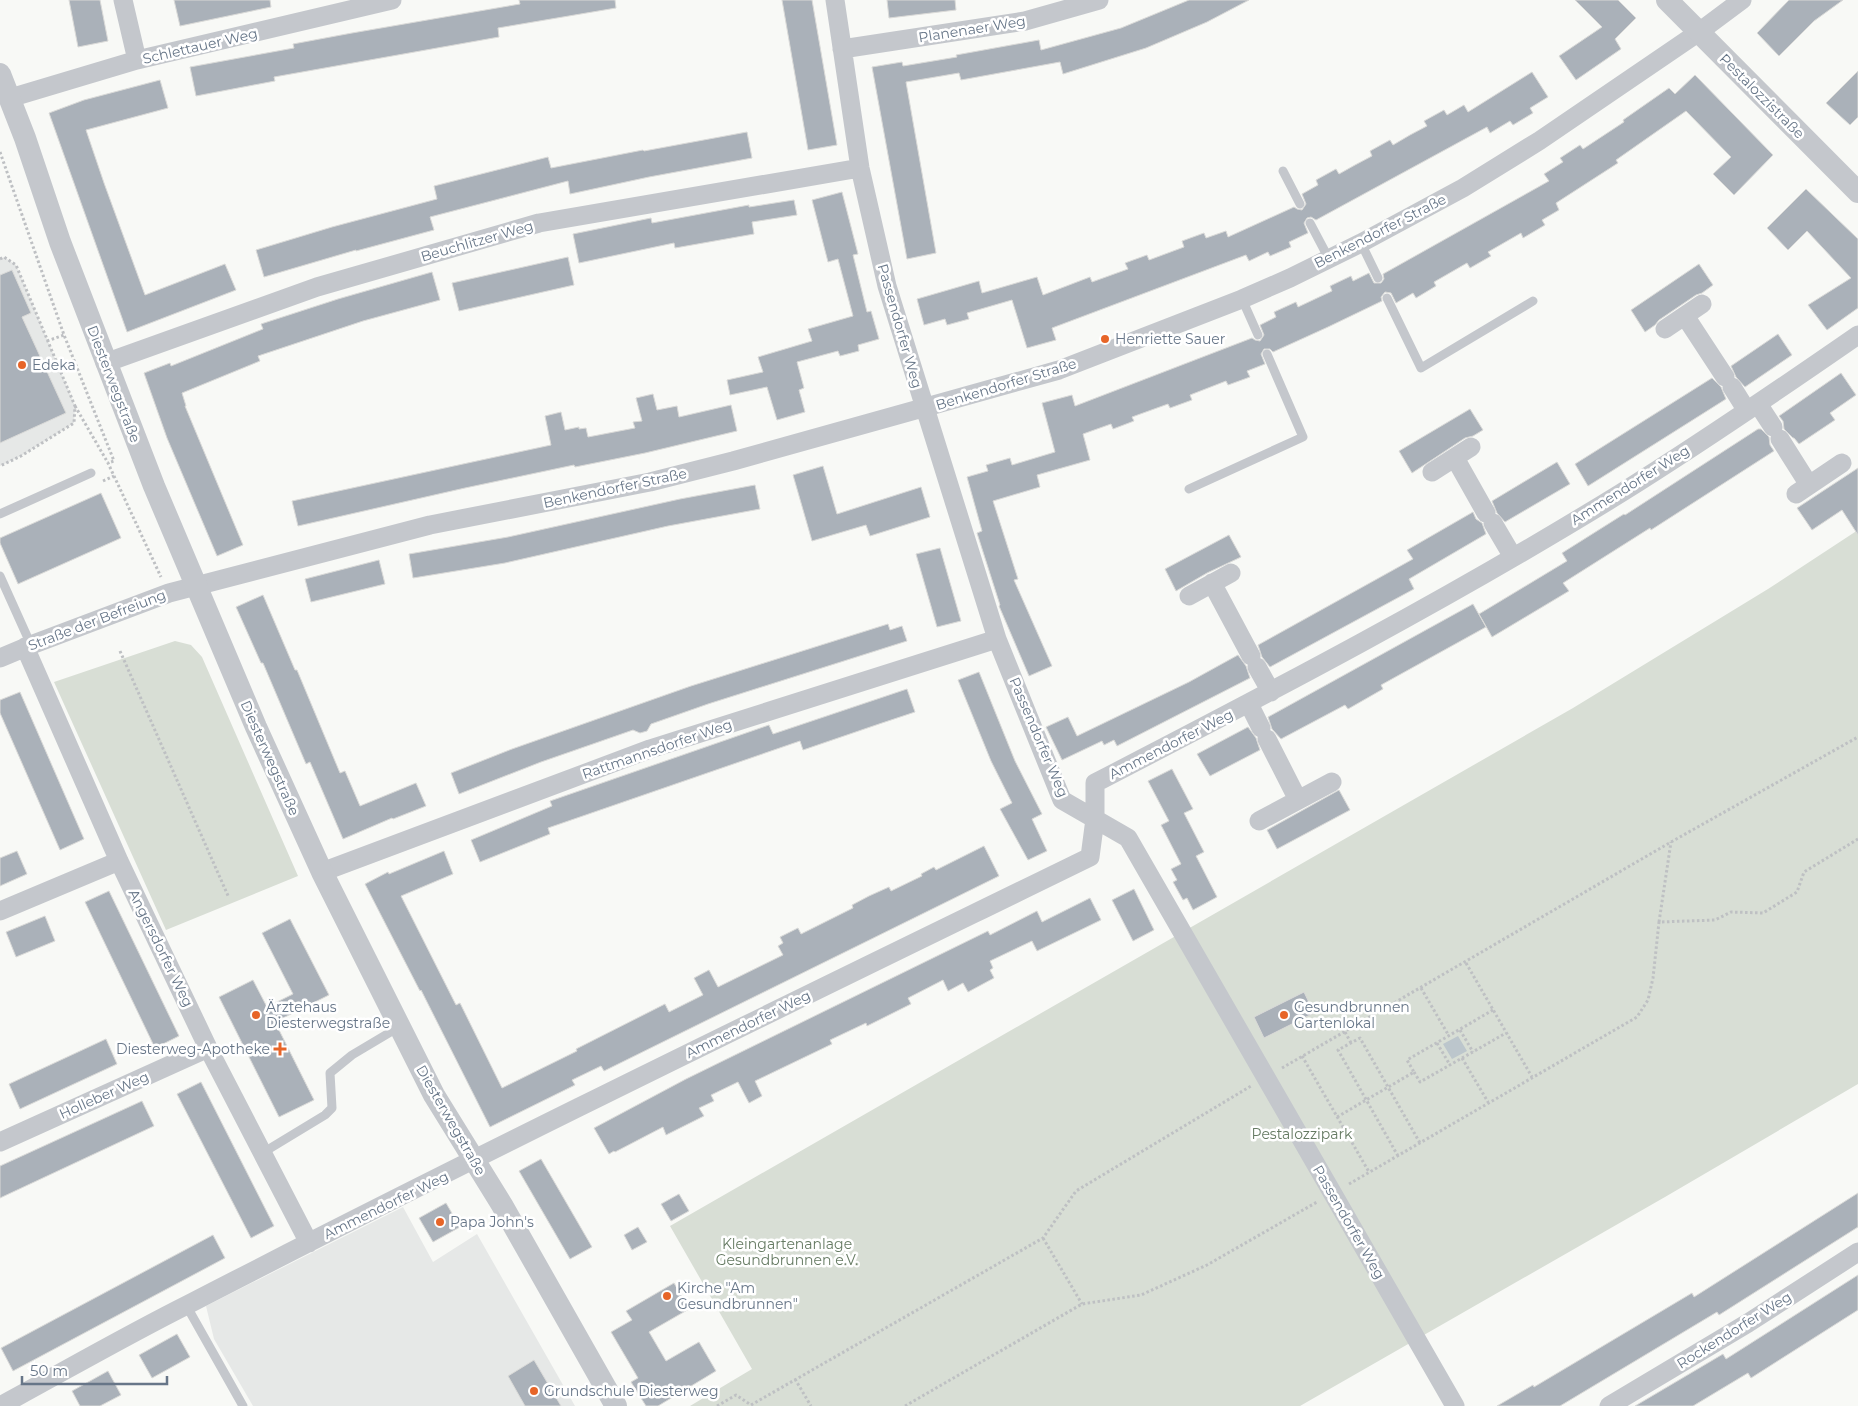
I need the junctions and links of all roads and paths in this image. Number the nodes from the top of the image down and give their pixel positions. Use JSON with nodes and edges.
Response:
{"nodes":[{"id":1,"x":123,"y":0,"type":"edge"},
{"id":2,"x":392,"y":0,"type":"edge"},
{"id":3,"x":835,"y":0,"type":"edge"},
{"id":4,"x":1099,"y":0,"type":"edge"},
{"id":5,"x":1667,"y":0,"type":"edge"},
{"id":6,"x":1742,"y":0,"type":"edge"},
{"id":7,"x":1699,"y":32,"type":"junction"},
{"id":8,"x":842,"y":48,"type":"junction"},
{"id":9,"x":137,"y":60,"type":"junction"},
{"id":10,"x":0,"y":74,"type":"edge"},
{"id":11,"x":10,"y":98,"type":"junction"},
{"id":12,"x":0,"y":152,"type":"edge"},
{"id":13,"x":860,"y":168,"type":"junction"},
{"id":14,"x":1283,"y":171,"type":"dead end"},
{"id":15,"x":1858,"y":192,"type":"edge"},
{"id":16,"x":1300,"y":204,"type":"dead end"},
{"id":17,"x":1310,"y":223,"type":"dead end"},
{"id":18,"x":1361,"y":243,"type":"junction"},
{"id":19,"x":1329,"y":258,"type":"junction"},
{"id":20,"x":0,"y":259,"type":"edge"},
{"id":21,"x":1378,"y":278,"type":"dead end"},
{"id":22,"x":1387,"y":298,"type":"dead end"},
{"id":23,"x":1242,"y":299,"type":"junction"},
{"id":24,"x":1533,"y":301,"type":"dead end"},
{"id":25,"x":1702,"y":304,"type":"dead end"},
{"id":26,"x":1685,"y":316,"type":"junction"},
{"id":27,"x":1665,"y":330,"type":"dead end"},
{"id":28,"x":64,"y":335,"type":"junction"},
{"id":29,"x":1258,"y":335,"type":"dead end"},
{"id":30,"x":1858,"y":335,"type":"edge"},
{"id":31,"x":47,"y":341,"type":"junction"},
{"id":32,"x":1267,"y":354,"type":"dead end"},
{"id":33,"x":105,"y":363,"type":"junction"},
{"id":34,"x":75,"y":406,"type":"junction"},
{"id":35,"x":1753,"y":408,"type":"junction"},
{"id":36,"x":924,"y":409,"type":"junction"},
{"id":37,"x":1471,"y":447,"type":"dead end"},
{"id":38,"x":1455,"y":458,"type":"junction"},
{"id":39,"x":108,"y":462,"type":"junction"},
{"id":40,"x":1842,"y":463,"type":"dead end"},
{"id":41,"x":0,"y":466,"type":"edge"},
{"id":42,"x":1432,"y":472,"type":"dead end"},
{"id":43,"x":91,"y":473,"type":"dead end"},
{"id":44,"x":1189,"y":489,"type":"dead end"},
{"id":45,"x":0,"y":514,"type":"edge"},
{"id":46,"x":1512,"y":557,"type":"junction"},
{"id":47,"x":1230,"y":572,"type":"dead end"},
{"id":48,"x":0,"y":576,"type":"edge"},
{"id":49,"x":1212,"y":583,"type":"junction"},
{"id":50,"x":196,"y":587,"type":"junction"},
{"id":51,"x":168,"y":593,"type":"junction"},
{"id":52,"x":1189,"y":596,"type":"dead end"},
{"id":53,"x":997,"y":639,"type":"junction"},
{"id":54,"x":28,"y":646,"type":"junction"},
{"id":55,"x":120,"y":650,"type":"dead end"},
{"id":56,"x":0,"y":658,"type":"edge"},
{"id":57,"x":1270,"y":692,"type":"junction"},
{"id":58,"x":1249,"y":704,"type":"junction"},
{"id":59,"x":1858,"y":736,"type":"edge"},
{"id":60,"x":1332,"y":782,"type":"dead end"},
{"id":61,"x":1298,"y":800,"type":"junction"},
{"id":62,"x":1095,"y":819,"type":"junction"},
{"id":63,"x":1259,"y":821,"type":"dead end"},
{"id":64,"x":1858,"y":839,"type":"edge"},
{"id":65,"x":1671,"y":842,"type":"junction"},
{"id":66,"x":119,"y":861,"type":"junction"},
{"id":67,"x":322,"y":872,"type":"junction"},
{"id":68,"x":229,"y":898,"type":"dead end"},
{"id":69,"x":0,"y":911,"type":"edge"},
{"id":70,"x":1659,"y":922,"type":"junction"},
{"id":71,"x":1466,"y":962,"type":"junction"},
{"id":72,"x":1421,"y":988,"type":"junction"},
{"id":73,"x":1493,"y":1010,"type":"junction"},
{"id":74,"x":399,"y":1027,"type":"junction"},
{"id":75,"x":1460,"y":1030,"type":"junction"},
{"id":76,"x":1345,"y":1032,"type":"junction"},
{"id":77,"x":1506,"y":1033,"type":"junction"},
{"id":78,"x":1449,"y":1036,"type":"junction"},
{"id":79,"x":1352,"y":1043,"type":"junction"},
{"id":80,"x":1437,"y":1043,"type":"junction"},
{"id":81,"x":208,"y":1048,"type":"junction"},
{"id":82,"x":1473,"y":1052,"type":"junction"},
{"id":83,"x":1302,"y":1056,"type":"junction"},
{"id":84,"x":1462,"y":1058,"type":"junction"},
{"id":85,"x":1450,"y":1065,"type":"junction"},
{"id":86,"x":1414,"y":1072,"type":"junction"},
{"id":87,"x":1265,"y":1077,"type":"junction"},
{"id":88,"x":1532,"y":1077,"type":"junction"},
{"id":89,"x":1388,"y":1087,"type":"junction"},
{"id":90,"x":1366,"y":1099,"type":"junction"},
{"id":91,"x":1488,"y":1102,"type":"junction"},
{"id":92,"x":1336,"y":1117,"type":"junction"},
{"id":93,"x":0,"y":1142,"type":"edge"},
{"id":94,"x":1420,"y":1143,"type":"junction"},
{"id":95,"x":264,"y":1152,"type":"junction"},
{"id":96,"x":1398,"y":1156,"type":"junction"},
{"id":97,"x":474,"y":1161,"type":"junction"},
{"id":98,"x":1369,"y":1172,"type":"junction"},
{"id":99,"x":1333,"y":1193,"type":"junction"},
{"id":100,"x":1043,"y":1238,"type":"junction"},
{"id":101,"x":309,"y":1243,"type":"junction"},
{"id":102,"x":1858,"y":1252,"type":"edge"},
{"id":103,"x":1082,"y":1304,"type":"junction"},
{"id":104,"x":186,"y":1305,"type":"junction"},
{"id":105,"x":795,"y":1379,"type":"junction"},
{"id":106,"x":0,"y":1406,"type":"edge"},
{"id":107,"x":244,"y":1406,"type":"edge"},
{"id":108,"x":616,"y":1406,"type":"edge"},
{"id":109,"x":717,"y":1406,"type":"edge"},
{"id":110,"x":751,"y":1406,"type":"edge"},
{"id":111,"x":811,"y":1406,"type":"edge"},
{"id":112,"x":905,"y":1406,"type":"edge"},
{"id":113,"x":1455,"y":1406,"type":"edge"},
{"id":114,"x":1609,"y":1406,"type":"edge"}],
"edges":[{"from":1,"to":9,"type":"street"},
{"from":2,"to":9,"type":"street","name":"Schlettauer Weg"},
{"from":3,"to":8,"type":"street","name":"Passendorfer Weg"},
{"from":4,"to":8,"type":"street","name":"Planenaer Weg"},
{"from":5,"to":7,"type":"street","name":"Pestalozzistraße"},
{"from":6,"to":7,"type":"street","name":"Benkendorfer Straße"},
{"from":7,"to":15,"type":"street","name":"Pestalozzistraße"},
{"from":7,"to":18,"type":"street","name":"Benkendorfer Straße"},
{"from":8,"to":13,"type":"street","name":"Passendorfer Weg"},
{"from":9,"to":11,"type":"street","name":"Schlettauer Weg"},
{"from":10,"to":11,"type":"street","name":"Diesterwegstraße"},
{"from":11,"to":33,"type":"street","name":"Diesterwegstraße"},
{"from":12,"to":28,"type":"path"},
{"from":13,"to":33,"type":"street","name":"Beuchlitzer Weg"},
{"from":13,"to":36,"type":"street","name":"Passendorfer Weg"},
{"from":14,"to":16,"type":"lane"},
{"from":17,"to":19,"type":"lane"},
{"from":18,"to":19,"type":"street","name":"Benkendorfer Straße"},
{"from":18,"to":21,"type":"lane"},
{"from":19,"to":23,"type":"street","name":"Benkendorfer Straße"},
{"from":20,"to":31,"type":"path"},
{"from":22,"to":24,"type":"lane"},
{"from":23,"to":29,"type":"lane"},
{"from":23,"to":36,"type":"street","name":"Benkendorfer Straße"},
{"from":25,"to":26,"type":"street"},
{"from":26,"to":27,"type":"street"},
{"from":26,"to":35,"type":"street"},
{"from":28,"to":31,"type":"path"},
{"from":28,"to":39,"type":"path"},
{"from":30,"to":35,"type":"street","name":"Ammendorfer Weg"},
{"from":31,"to":34,"type":"path"},
{"from":32,"to":44,"type":"lane"},
{"from":33,"to":50,"type":"street","name":"Diesterwegstraße"},
{"from":34,"to":39,"type":"path"},
{"from":34,"to":41,"type":"path"},
{"from":35,"to":40,"type":"street"},
{"from":35,"to":46,"type":"street","name":"Ammendorfer Weg"},
{"from":36,"to":50,"type":"street","name":"Benkendorfer Straße"},
{"from":36,"to":53,"type":"street","name":"Passendorfer Weg"},
{"from":37,"to":38,"type":"street"},
{"from":38,"to":42,"type":"street"},
{"from":38,"to":46,"type":"street"},
{"from":39,"to":51,"type":"path"},
{"from":43,"to":45,"type":"lane"},
{"from":46,"to":57,"type":"street","name":"Ammendorfer Weg"},
{"from":47,"to":49,"type":"street"},
{"from":48,"to":54,"type":"lane"},
{"from":49,"to":52,"type":"street"},
{"from":49,"to":57,"type":"street"},
{"from":50,"to":51,"type":"street","name":"Straße der Befreiung"},
{"from":50,"to":67,"type":"street","name":"Diesterwegstraße"},
{"from":51,"to":54,"type":"street","name":"Straße der Befreiung"},
{"from":53,"to":62,"type":"street","name":"Passendorfer Weg"},
{"from":53,"to":67,"type":"street","name":"Rattmannsdorfer Weg"},
{"from":54,"to":56,"type":"street","name":"Straße der Befreiung"},
{"from":54,"to":66,"type":"street","name":"Angersdorfer Weg"},
{"from":55,"to":68,"type":"path"},
{"from":57,"to":58,"type":"street","name":"Ammendorfer Weg"},
{"from":58,"to":61,"type":"street","name":"Ammendorfer Weg"},
{"from":58,"to":62,"type":"street","name":"Ammendorfer Weg"},
{"from":59,"to":65,"type":"path"},
{"from":60,"to":61,"type":"street"},
{"from":61,"to":63,"type":"street"},
{"from":62,"to":87,"type":"street","name":"Passendorfer Weg"},
{"from":62,"to":97,"type":"street","name":"Ammendorfer Weg"},
{"from":64,"to":70,"type":"path"},
{"from":65,"to":70,"type":"path"},
{"from":65,"to":71,"type":"path"},
{"from":66,"to":69,"type":"street"},
{"from":66,"to":81,"type":"street","name":"Angersdorfer Weg"},
{"from":67,"to":74,"type":"street","name":"Diesterwegstraße"},
{"from":70,"to":88,"type":"path"},
{"from":71,"to":72,"type":"path"},
{"from":71,"to":73,"type":"path"},
{"from":72,"to":76,"type":"path"},
{"from":72,"to":78,"type":"path"},
{"from":73,"to":75,"type":"path"},
{"from":73,"to":77,"type":"path"},
{"from":74,"to":95,"type":"lane"},
{"from":74,"to":97,"type":"street","name":"Diesterwegstraße"},
{"from":75,"to":78,"type":"path"},
{"from":75,"to":82,"type":"path"},
{"from":76,"to":79,"type":"path"},
{"from":76,"to":83,"type":"path"},
{"from":77,"to":82,"type":"path"},
{"from":77,"to":88,"type":"path"},
{"from":78,"to":80,"type":"path"},
{"from":79,"to":89,"type":"path"},
{"from":79,"to":90,"type":"path"},
{"from":80,"to":85,"type":"path"},
{"from":80,"to":86,"type":"path"},
{"from":81,"to":93,"type":"street","name":"Holleber Weg"},
{"from":81,"to":95,"type":"street","name":"Angersdorfer Weg"},
{"from":82,"to":84,"type":"path"},
{"from":83,"to":87,"type":"path"},
{"from":83,"to":92,"type":"path"},
{"from":84,"to":85,"type":"path"},
{"from":84,"to":91,"type":"path"},
{"from":85,"to":86,"type":"path"},
{"from":86,"to":89,"type":"path"},
{"from":87,"to":99,"type":"street","name":"Passendorfer Weg"},
{"from":87,"to":100,"type":"path"},
{"from":88,"to":91,"type":"path"},
{"from":89,"to":90,"type":"path"},
{"from":89,"to":94,"type":"path"},
{"from":90,"to":92,"type":"path"},
{"from":90,"to":96,"type":"path"},
{"from":91,"to":94,"type":"path"},
{"from":92,"to":98,"type":"path"},
{"from":94,"to":96,"type":"path"},
{"from":95,"to":101,"type":"street","name":"Angersdorfer Weg"},
{"from":96,"to":98,"type":"path"},
{"from":97,"to":101,"type":"street","name":"Ammendorfer Weg"},
{"from":97,"to":108,"type":"street","name":"Diesterwegstraße"},
{"from":98,"to":99,"type":"path"},
{"from":99,"to":103,"type":"path"},
{"from":99,"to":113,"type":"street","name":"Passendorfer Weg"},
{"from":100,"to":103,"type":"path"},
{"from":100,"to":105,"type":"path"},
{"from":101,"to":104,"type":"street","name":"Ammendorfer Weg"},
{"from":102,"to":114,"type":"street","name":"Rockendorfer Weg"},
{"from":103,"to":112,"type":"path"},
{"from":104,"to":106,"type":"street","name":"Ammendorfer Weg"},
{"from":104,"to":107,"type":"lane"},
{"from":105,"to":110,"type":"path"},
{"from":105,"to":111,"type":"path"},
{"from":109,"to":110,"type":"path"}]}
